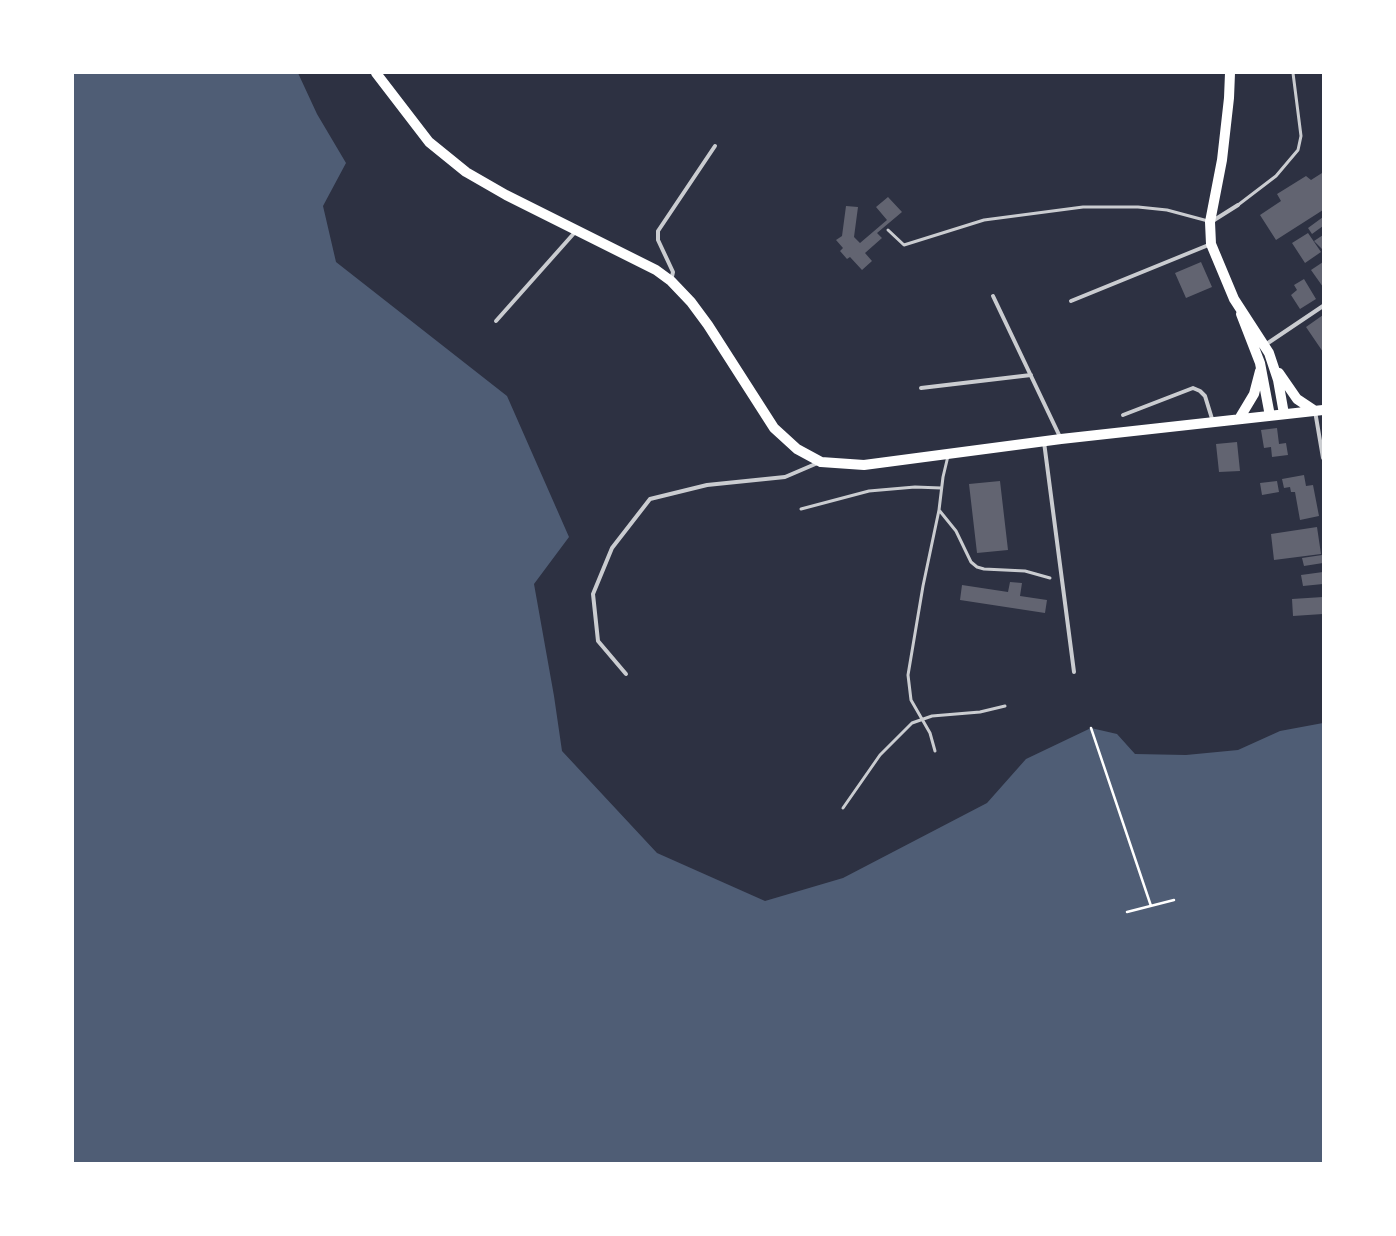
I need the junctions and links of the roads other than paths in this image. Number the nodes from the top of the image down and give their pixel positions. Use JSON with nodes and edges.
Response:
{"nodes":[{"id":1,"x":376,"y":73,"type":"edge"},
{"id":2,"x":1230,"y":73,"type":"edge"},
{"id":3,"x":1293,"y":73,"type":"edge"},
{"id":4,"x":715,"y":146,"type":"dead end"},
{"id":5,"x":1238,"y":205,"type":"joint"},
{"id":6,"x":1210,"y":222,"type":"junction"},
{"id":7,"x":576,"y":230,"type":"junction"},
{"id":8,"x":888,"y":230,"type":"dead end"},
{"id":9,"x":1211,"y":244,"type":"junction"},
{"id":10,"x":671,"y":281,"type":"junction"},
{"id":11,"x":993,"y":296,"type":"dead end"},
{"id":12,"x":1071,"y":301,"type":"dead end"},
{"id":13,"x":1323,"y":306,"type":"edge"},
{"id":14,"x":1240,"y":310,"type":"junction"},
{"id":15,"x":496,"y":321,"type":"dead end"},
{"id":16,"x":1265,"y":345,"type":"junction"},
{"id":17,"x":1260,"y":363,"type":"junction"},
{"id":18,"x":1273,"y":363,"type":"junction"},
{"id":19,"x":1031,"y":375,"type":"junction"},
{"id":20,"x":921,"y":388,"type":"dead end"},
{"id":21,"x":1319,"y":410,"type":"edge"},
{"id":22,"x":1284,"y":414,"type":"junction"},
{"id":23,"x":1123,"y":415,"type":"dead end"},
{"id":24,"x":1270,"y":416,"type":"junction"},
{"id":25,"x":1239,"y":420,"type":"junction"},
{"id":26,"x":1213,"y":423,"type":"junction"},
{"id":27,"x":1061,"y":440,"type":"junction"},
{"id":28,"x":1044,"y":442,"type":"junction"},
{"id":29,"x":948,"y":454,"type":"junction"},
{"id":30,"x":1323,"y":458,"type":"edge"},
{"id":31,"x":821,"y":462,"type":"junction"},
{"id":32,"x":942,"y":488,"type":"junction"},
{"id":33,"x":801,"y":509,"type":"dead end"},
{"id":34,"x":939,"y":510,"type":"junction"},
{"id":35,"x":1050,"y":578,"type":"dead end"},
{"id":36,"x":1074,"y":672,"type":"dead end"},
{"id":37,"x":626,"y":674,"type":"dead end"},
{"id":38,"x":1005,"y":706,"type":"dead end"},
{"id":39,"x":922,"y":719,"type":"junction"},
{"id":40,"x":935,"y":751,"type":"dead end"},
{"id":41,"x":843,"y":808,"type":"dead end"}],
"edges":[{"from":1,"to":7,"type":"main road"},
{"from":2,"to":6,"type":"main road"},
{"from":3,"to":5,"type":"lane"},
{"from":4,"to":10,"type":"street"},
{"from":5,"to":6,"type":"street"},
{"from":6,"to":8,"type":"lane"},
{"from":6,"to":9,"type":"main road"},
{"from":7,"to":10,"type":"main road"},
{"from":7,"to":15,"type":"street"},
{"from":9,"to":12,"type":"street"},
{"from":9,"to":14,"type":"main road"},
{"from":10,"to":31,"type":"main road"},
{"from":11,"to":19,"type":"street"},
{"from":13,"to":16,"type":"street"},
{"from":14,"to":16,"type":"main road"},
{"from":14,"to":17,"type":"main road"},
{"from":16,"to":18,"type":"main road"},
{"from":17,"to":24,"type":"main road"},
{"from":17,"to":25,"type":"main road"},
{"from":18,"to":21,"type":"main road"},
{"from":18,"to":22,"type":"main road"},
{"from":19,"to":20,"type":"street"},
{"from":19,"to":27,"type":"street"},
{"from":21,"to":22,"type":"main road"},
{"from":21,"to":30,"type":"street"},
{"from":22,"to":24,"type":"main road"},
{"from":23,"to":26,"type":"street"},
{"from":24,"to":25,"type":"main road"},
{"from":25,"to":26,"type":"main road"},
{"from":26,"to":27,"type":"main road"},
{"from":27,"to":28,"type":"main road"},
{"from":28,"to":29,"type":"main road"},
{"from":28,"to":36,"type":"street"},
{"from":29,"to":31,"type":"main road"},
{"from":29,"to":32,"type":"lane"},
{"from":31,"to":37,"type":"street"},
{"from":32,"to":33,"type":"lane"},
{"from":32,"to":34,"type":"lane"},
{"from":34,"to":35,"type":"lane"},
{"from":34,"to":39,"type":"lane"},
{"from":38,"to":39,"type":"lane"},
{"from":39,"to":40,"type":"lane"},
{"from":39,"to":41,"type":"lane"}]}
